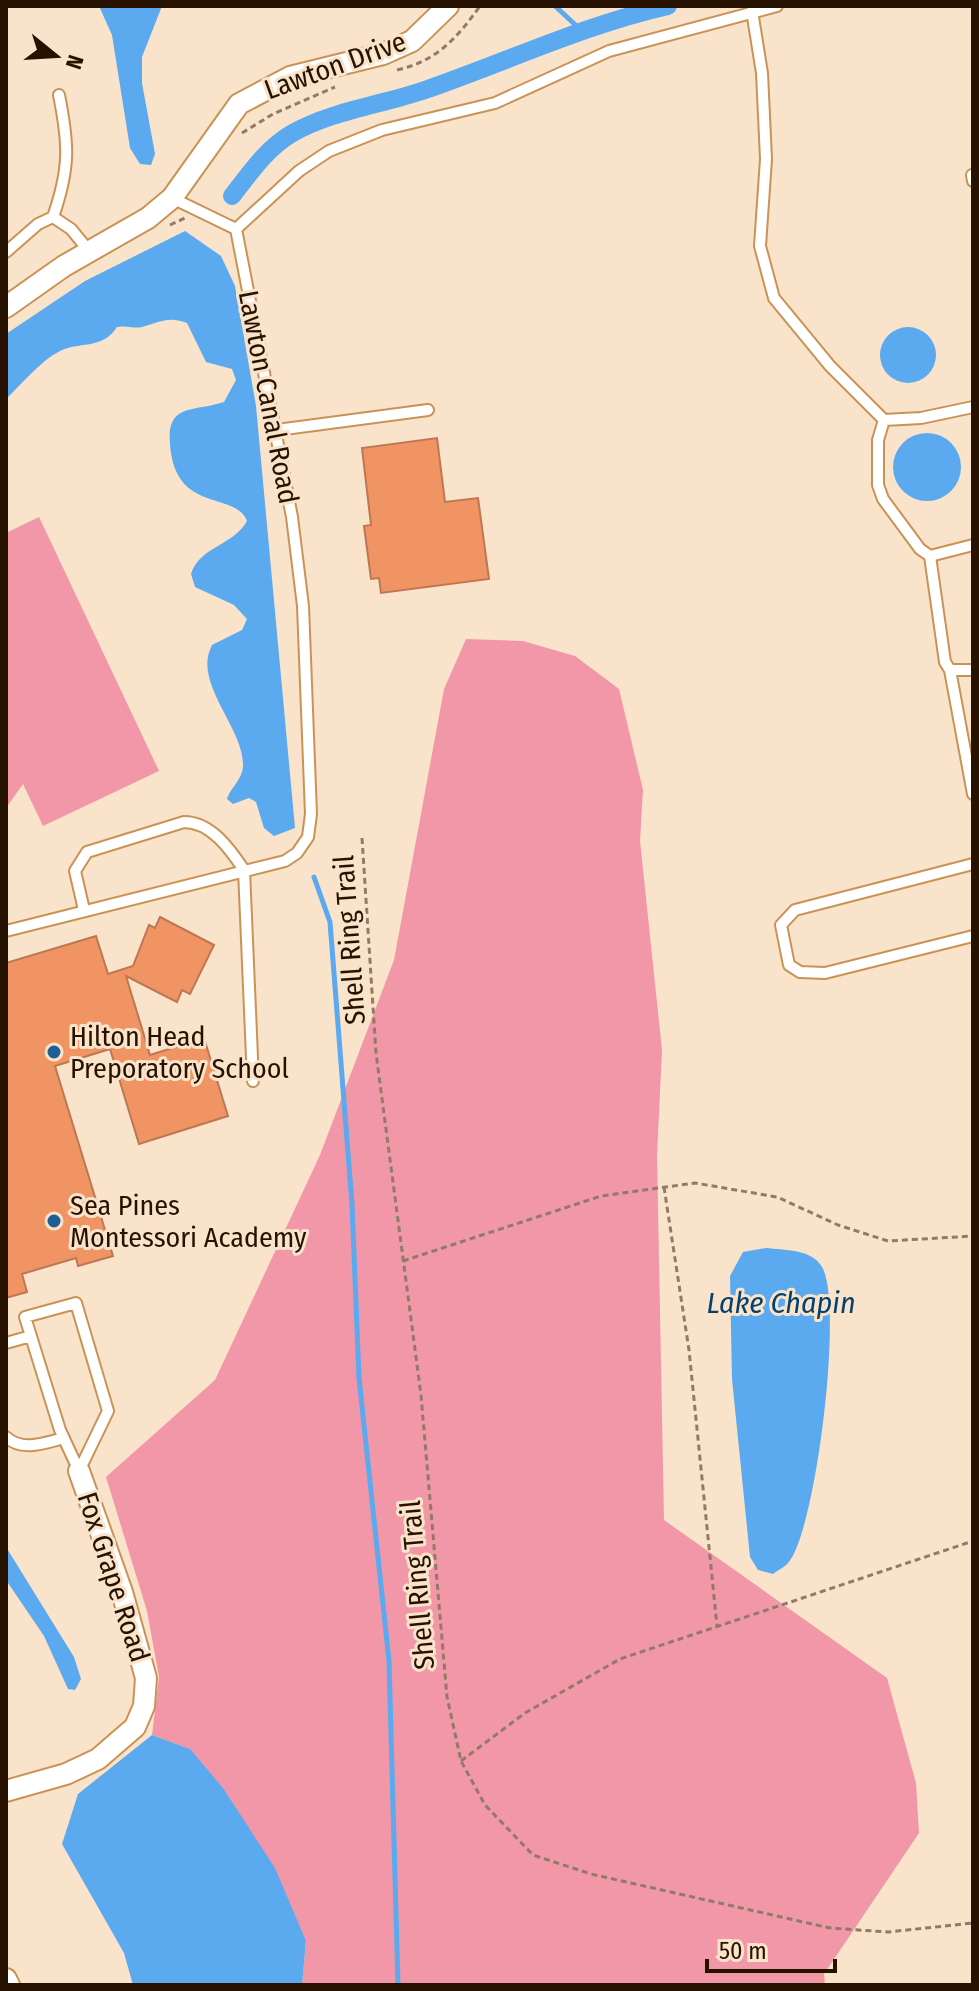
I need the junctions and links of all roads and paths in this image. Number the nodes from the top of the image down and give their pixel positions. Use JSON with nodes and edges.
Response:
{"nodes":[{"id":1,"x":448,"y":6,"type":"edge"},
{"id":2,"x":480,"y":6,"type":"edge"},
{"id":3,"x":777,"y":6,"type":"edge"},
{"id":4,"x":752,"y":11,"type":"junction"},
{"id":5,"x":389,"y":72,"type":"dead end"},
{"id":6,"x":343,"y":83,"type":"dead end"},
{"id":7,"x":59,"y":95,"type":"dead end"},
{"id":8,"x":232,"y":140,"type":"dead end"},
{"id":9,"x":181,"y":202,"type":"junction"},
{"id":10,"x":53,"y":217,"type":"junction"},
{"id":11,"x":163,"y":229,"type":"dead end"},
{"id":12,"x":236,"y":229,"type":"junction"},
{"id":13,"x":89,"y":251,"type":"junction"},
{"id":14,"x":6,"y":252,"type":"edge"},
{"id":15,"x":6,"y":307,"type":"edge"},
{"id":16,"x":973,"y":407,"type":"edge"},
{"id":17,"x":428,"y":410,"type":"dead end"},
{"id":18,"x":884,"y":420,"type":"junction"},
{"id":19,"x":277,"y":430,"type":"junction"},
{"id":20,"x":973,"y":545,"type":"edge"},
{"id":21,"x":930,"y":556,"type":"junction"},
{"id":22,"x":950,"y":670,"type":"junction"},
{"id":23,"x":973,"y":670,"type":"edge"},
{"id":24,"x":973,"y":794,"type":"edge"},
{"id":25,"x":362,"y":838,"type":"dead end"},
{"id":26,"x":973,"y":864,"type":"edge"},
{"id":27,"x":244,"y":870,"type":"junction"},
{"id":28,"x":84,"y":910,"type":"junction"},
{"id":29,"x":6,"y":931,"type":"edge"},
{"id":30,"x":973,"y":936,"type":"edge"},
{"id":31,"x":253,"y":1081,"type":"dead end"},
{"id":32,"x":664,"y":1187,"type":"junction"},
{"id":33,"x":973,"y":1236,"type":"edge"},
{"id":34,"x":403,"y":1261,"type":"junction"},
{"id":35,"x":31,"y":1336,"type":"junction"},
{"id":36,"x":6,"y":1343,"type":"edge"},
{"id":37,"x":6,"y":1437,"type":"edge"},
{"id":38,"x":64,"y":1438,"type":"junction"},
{"id":39,"x":79,"y":1471,"type":"junction"},
{"id":40,"x":973,"y":1541,"type":"edge"},
{"id":41,"x":717,"y":1626,"type":"junction"},
{"id":42,"x":461,"y":1761,"type":"junction"},
{"id":43,"x":6,"y":1791,"type":"edge"},
{"id":44,"x":973,"y":1923,"type":"edge"},
{"id":45,"x":6,"y":1979,"type":"edge"},
{"id":46,"x":9,"y":1985,"type":"edge"}],
"edges":[{"from":1,"to":9,"type":"street","name":"Lawton Drive"},
{"from":2,"to":5,"type":"path"},
{"from":3,"to":4,"type":"lane"},
{"from":4,"to":12,"type":"lane"},
{"from":4,"to":18,"type":"lane"},
{"from":6,"to":8,"type":"path"},
{"from":7,"to":10,"type":"lane"},
{"from":9,"to":11,"type":"path"},
{"from":9,"to":12,"type":"lane"},
{"from":9,"to":13,"type":"street","name":"Lawton Drive"},
{"from":10,"to":13,"type":"lane"},
{"from":10,"to":14,"type":"lane"},
{"from":12,"to":19,"type":"lane","name":"Lawton Canal Road"},
{"from":13,"to":15,"type":"street","name":"Lawton Drive"},
{"from":16,"to":18,"type":"lane"},
{"from":17,"to":19,"type":"lane"},
{"from":18,"to":21,"type":"lane"},
{"from":19,"to":27,"type":"lane","name":"Lawton Canal Road"},
{"from":20,"to":21,"type":"lane"},
{"from":21,"to":22,"type":"lane"},
{"from":22,"to":23,"type":"lane"},
{"from":22,"to":24,"type":"lane"},
{"from":25,"to":34,"type":"path","name":"Shell Ring Trail"},
{"from":26,"to":30,"type":"lane"},
{"from":27,"to":28,"type":"lane","name":"Lawton Canal Road"},
{"from":27,"to":28,"type":"lane"},
{"from":27,"to":31,"type":"lane"},
{"from":28,"to":29,"type":"lane","name":"Lawton Canal Road"},
{"from":32,"to":33,"type":"path"},
{"from":32,"to":34,"type":"path"},
{"from":32,"to":41,"type":"path"},
{"from":34,"to":42,"type":"path","name":"Shell Ring Trail"},
{"from":35,"to":36,"type":"lane"},
{"from":35,"to":38,"type":"lane"},
{"from":35,"to":39,"type":"lane"},
{"from":37,"to":38,"type":"lane"},
{"from":38,"to":39,"type":"lane"},
{"from":39,"to":43,"type":"street","name":"Fox Grape Road"},
{"from":40,"to":41,"type":"path"},
{"from":41,"to":42,"type":"path"},
{"from":42,"to":44,"type":"path","name":"Shell Ring Trail"},
{"from":45,"to":46,"type":"street"}]}
